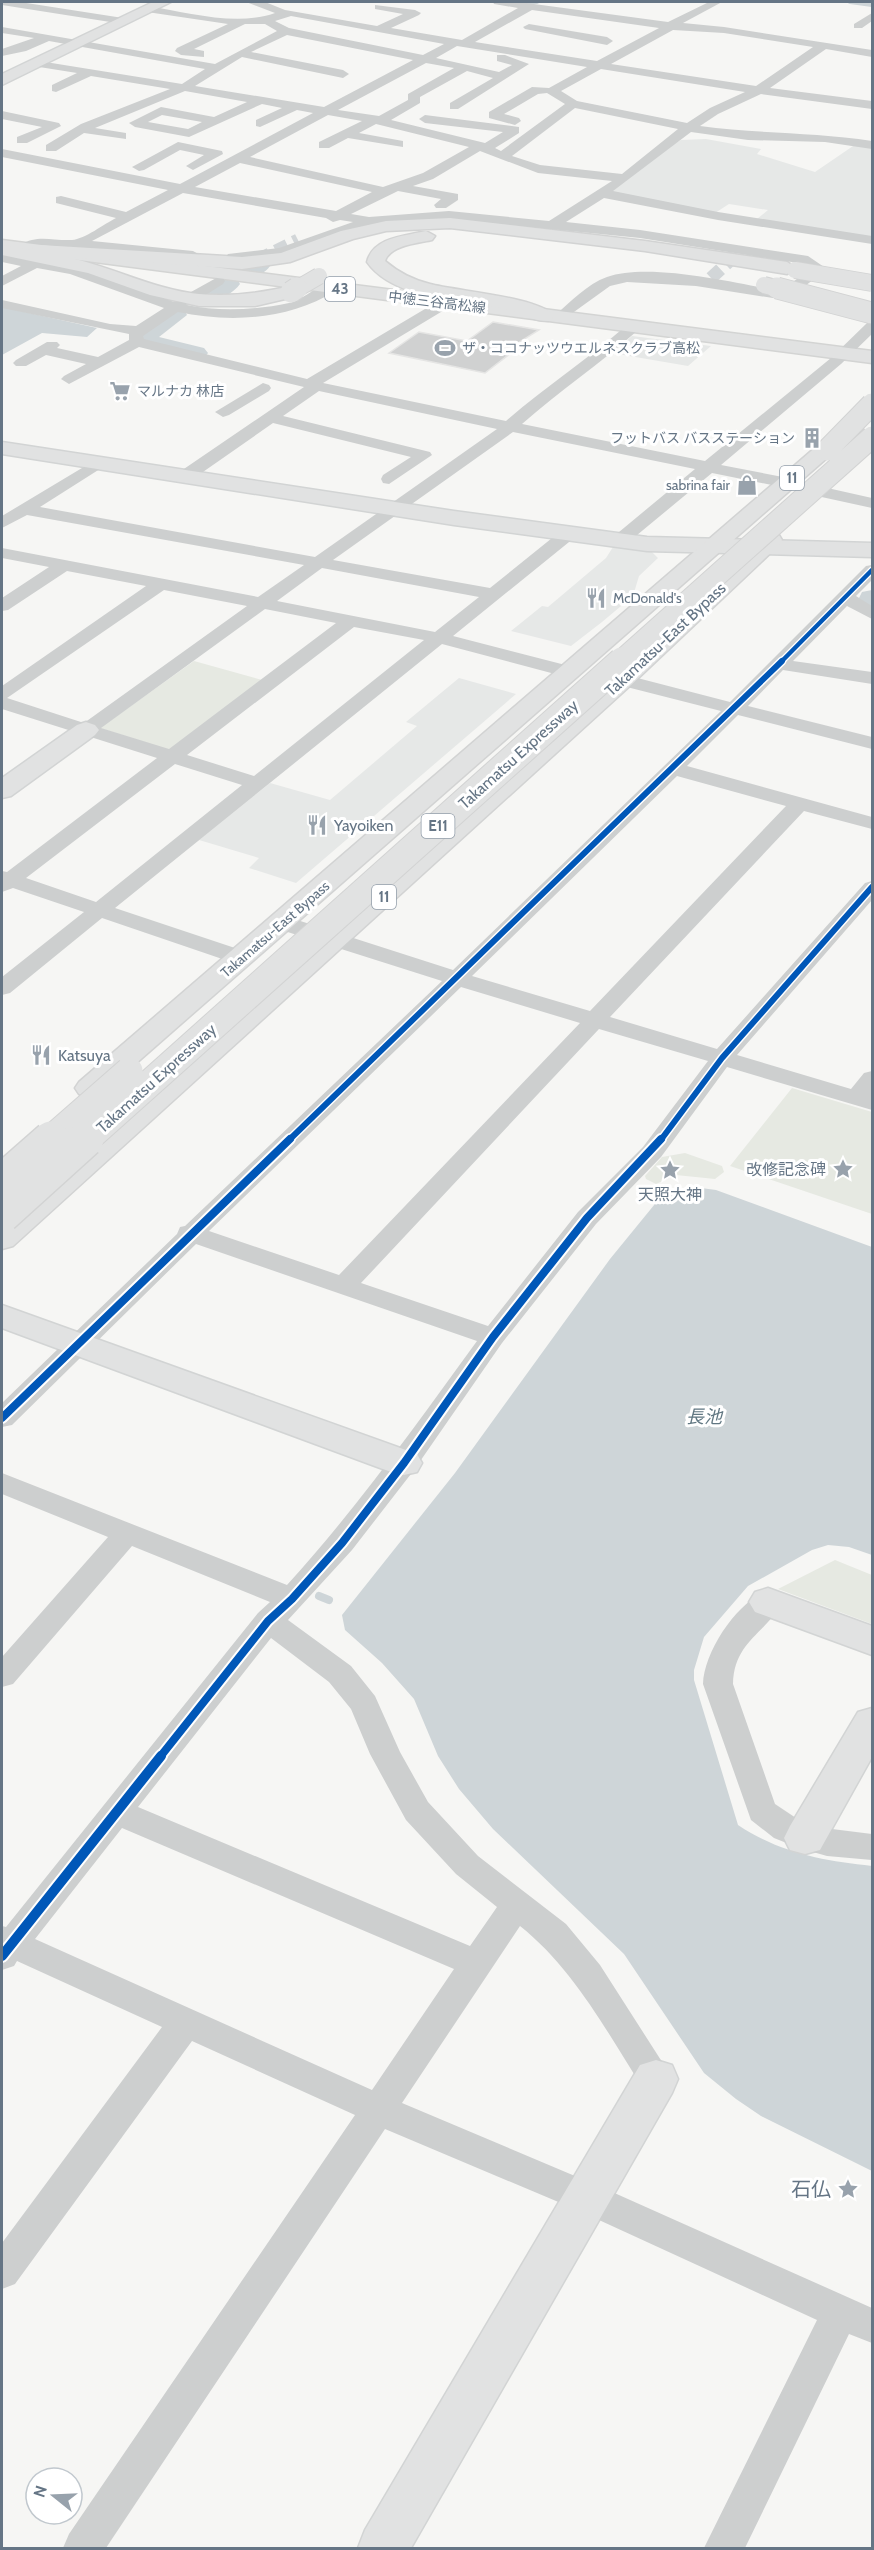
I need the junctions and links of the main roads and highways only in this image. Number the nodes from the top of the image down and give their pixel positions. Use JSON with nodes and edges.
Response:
{"nodes":[{"id":1,"x":164,"y":2,"type":"edge"},
{"id":2,"x":2,"y":80,"type":"edge"},
{"id":3,"x":483,"y":235,"type":"junction"},
{"id":4,"x":333,"y":240,"type":"junction"},
{"id":5,"x":2,"y":245,"type":"edge"},
{"id":6,"x":2,"y":250,"type":"edge"},
{"id":7,"x":667,"y":255,"type":"junction"},
{"id":8,"x":35,"y":256,"type":"junction"},
{"id":9,"x":329,"y":272,"type":"junction"},
{"id":10,"x":775,"y":277,"type":"junction"},
{"id":11,"x":873,"y":283,"type":"edge"},
{"id":12,"x":290,"y":287,"type":"junction"},
{"id":13,"x":873,"y":298,"type":"edge"},
{"id":14,"x":873,"y":302,"type":"edge"},
{"id":15,"x":873,"y":313,"type":"edge"},
{"id":16,"x":552,"y":317,"type":"junction"},
{"id":17,"x":873,"y":357,"type":"edge"},
{"id":18,"x":873,"y":406,"type":"edge"},
{"id":19,"x":873,"y":420,"type":"edge"},
{"id":20,"x":873,"y":437,"type":"edge"},
{"id":21,"x":873,"y":449,"type":"edge"},
{"id":22,"x":4,"y":451,"type":"edge"},
{"id":23,"x":769,"y":509,"type":"junction"},
{"id":24,"x":711,"y":548,"type":"junction"},
{"id":25,"x":761,"y":549,"type":"junction"},
{"id":26,"x":873,"y":550,"type":"edge"},
{"id":27,"x":86,"y":730,"type":"road end"},
{"id":28,"x":2,"y":790,"type":"edge"},
{"id":29,"x":2,"y":1164,"type":"edge"},
{"id":30,"x":2,"y":1182,"type":"edge"},
{"id":31,"x":2,"y":1215,"type":"edge"},
{"id":32,"x":2,"y":1239,"type":"edge"},
{"id":33,"x":2,"y":1316,"type":"edge"},
{"id":34,"x":404,"y":1463,"type":"road end"},
{"id":35,"x":768,"y":1602,"type":"road end"},
{"id":36,"x":873,"y":1641,"type":"edge"},
{"id":37,"x":873,"y":1723,"type":"edge"},
{"id":38,"x":805,"y":1838,"type":"road end"},
{"id":39,"x":656,"y":2079,"type":"road end"},
{"id":40,"x":383,"y":2548,"type":"edge"}],
"edges":[{"from":1,"to":2,"type":"main road"},
{"from":3,"to":7,"type":"main road"},
{"from":3,"to":9,"type":"main road"},
{"from":3,"to":16,"type":"main road"},
{"from":4,"to":7,"type":"main road"},
{"from":4,"to":8,"type":"main road"},
{"from":4,"to":12,"type":"main road"},
{"from":5,"to":8,"type":"main road","name":"中徳三谷高松線","number":"43"},
{"from":6,"to":12,"type":"main road"},
{"from":7,"to":10,"type":"main road"},
{"from":7,"to":10,"type":"main road"},
{"from":8,"to":12,"type":"main road","name":"中徳三谷高松線","number":"43"},
{"from":9,"to":12,"type":"main road","name":"中徳三谷高松線","number":"43"},
{"from":9,"to":16,"type":"main road","name":"中徳三谷高松線","number":"43"},
{"from":10,"to":11,"type":"main road","bridge":true},
{"from":10,"to":13,"type":"main road"},
{"from":10,"to":14,"type":"main road"},
{"from":10,"to":15,"type":"main road","bridge":true},
{"from":16,"to":17,"type":"main road","name":"中徳三谷高松線","number":"43"},
{"from":18,"to":23,"type":"main road","bridge":true},
{"from":18,"to":24,"type":"main road","name":"Takamatsu-East Bypass","number":"11"},
{"from":19,"to":23,"type":"main road","name":"Takamatsu Expressway","number":"E11"},
{"from":20,"to":31,"type":"main road","name":"Takamatsu Expressway","number":"E11","bridge":true},
{"from":21,"to":25,"type":"main road","name":"Takamatsu-East Bypass","number":"11"},
{"from":22,"to":24,"type":"main road"},
{"from":23,"to":30,"type":"main road","name":"Takamatsu Expressway","number":"E11","bridge":true},
{"from":24,"to":25,"type":"main road"},
{"from":24,"to":29,"type":"main road","name":"Takamatsu-East Bypass","number":"11"},
{"from":25,"to":26,"type":"main road"},
{"from":25,"to":32,"type":"main road","name":"Takamatsu-East Bypass","number":"11"},
{"from":27,"to":28,"type":"main road"},
{"from":33,"to":34,"type":"main road"},
{"from":35,"to":36,"type":"main road"},
{"from":37,"to":38,"type":"main road"},
{"from":39,"to":40,"type":"main road"}]}
